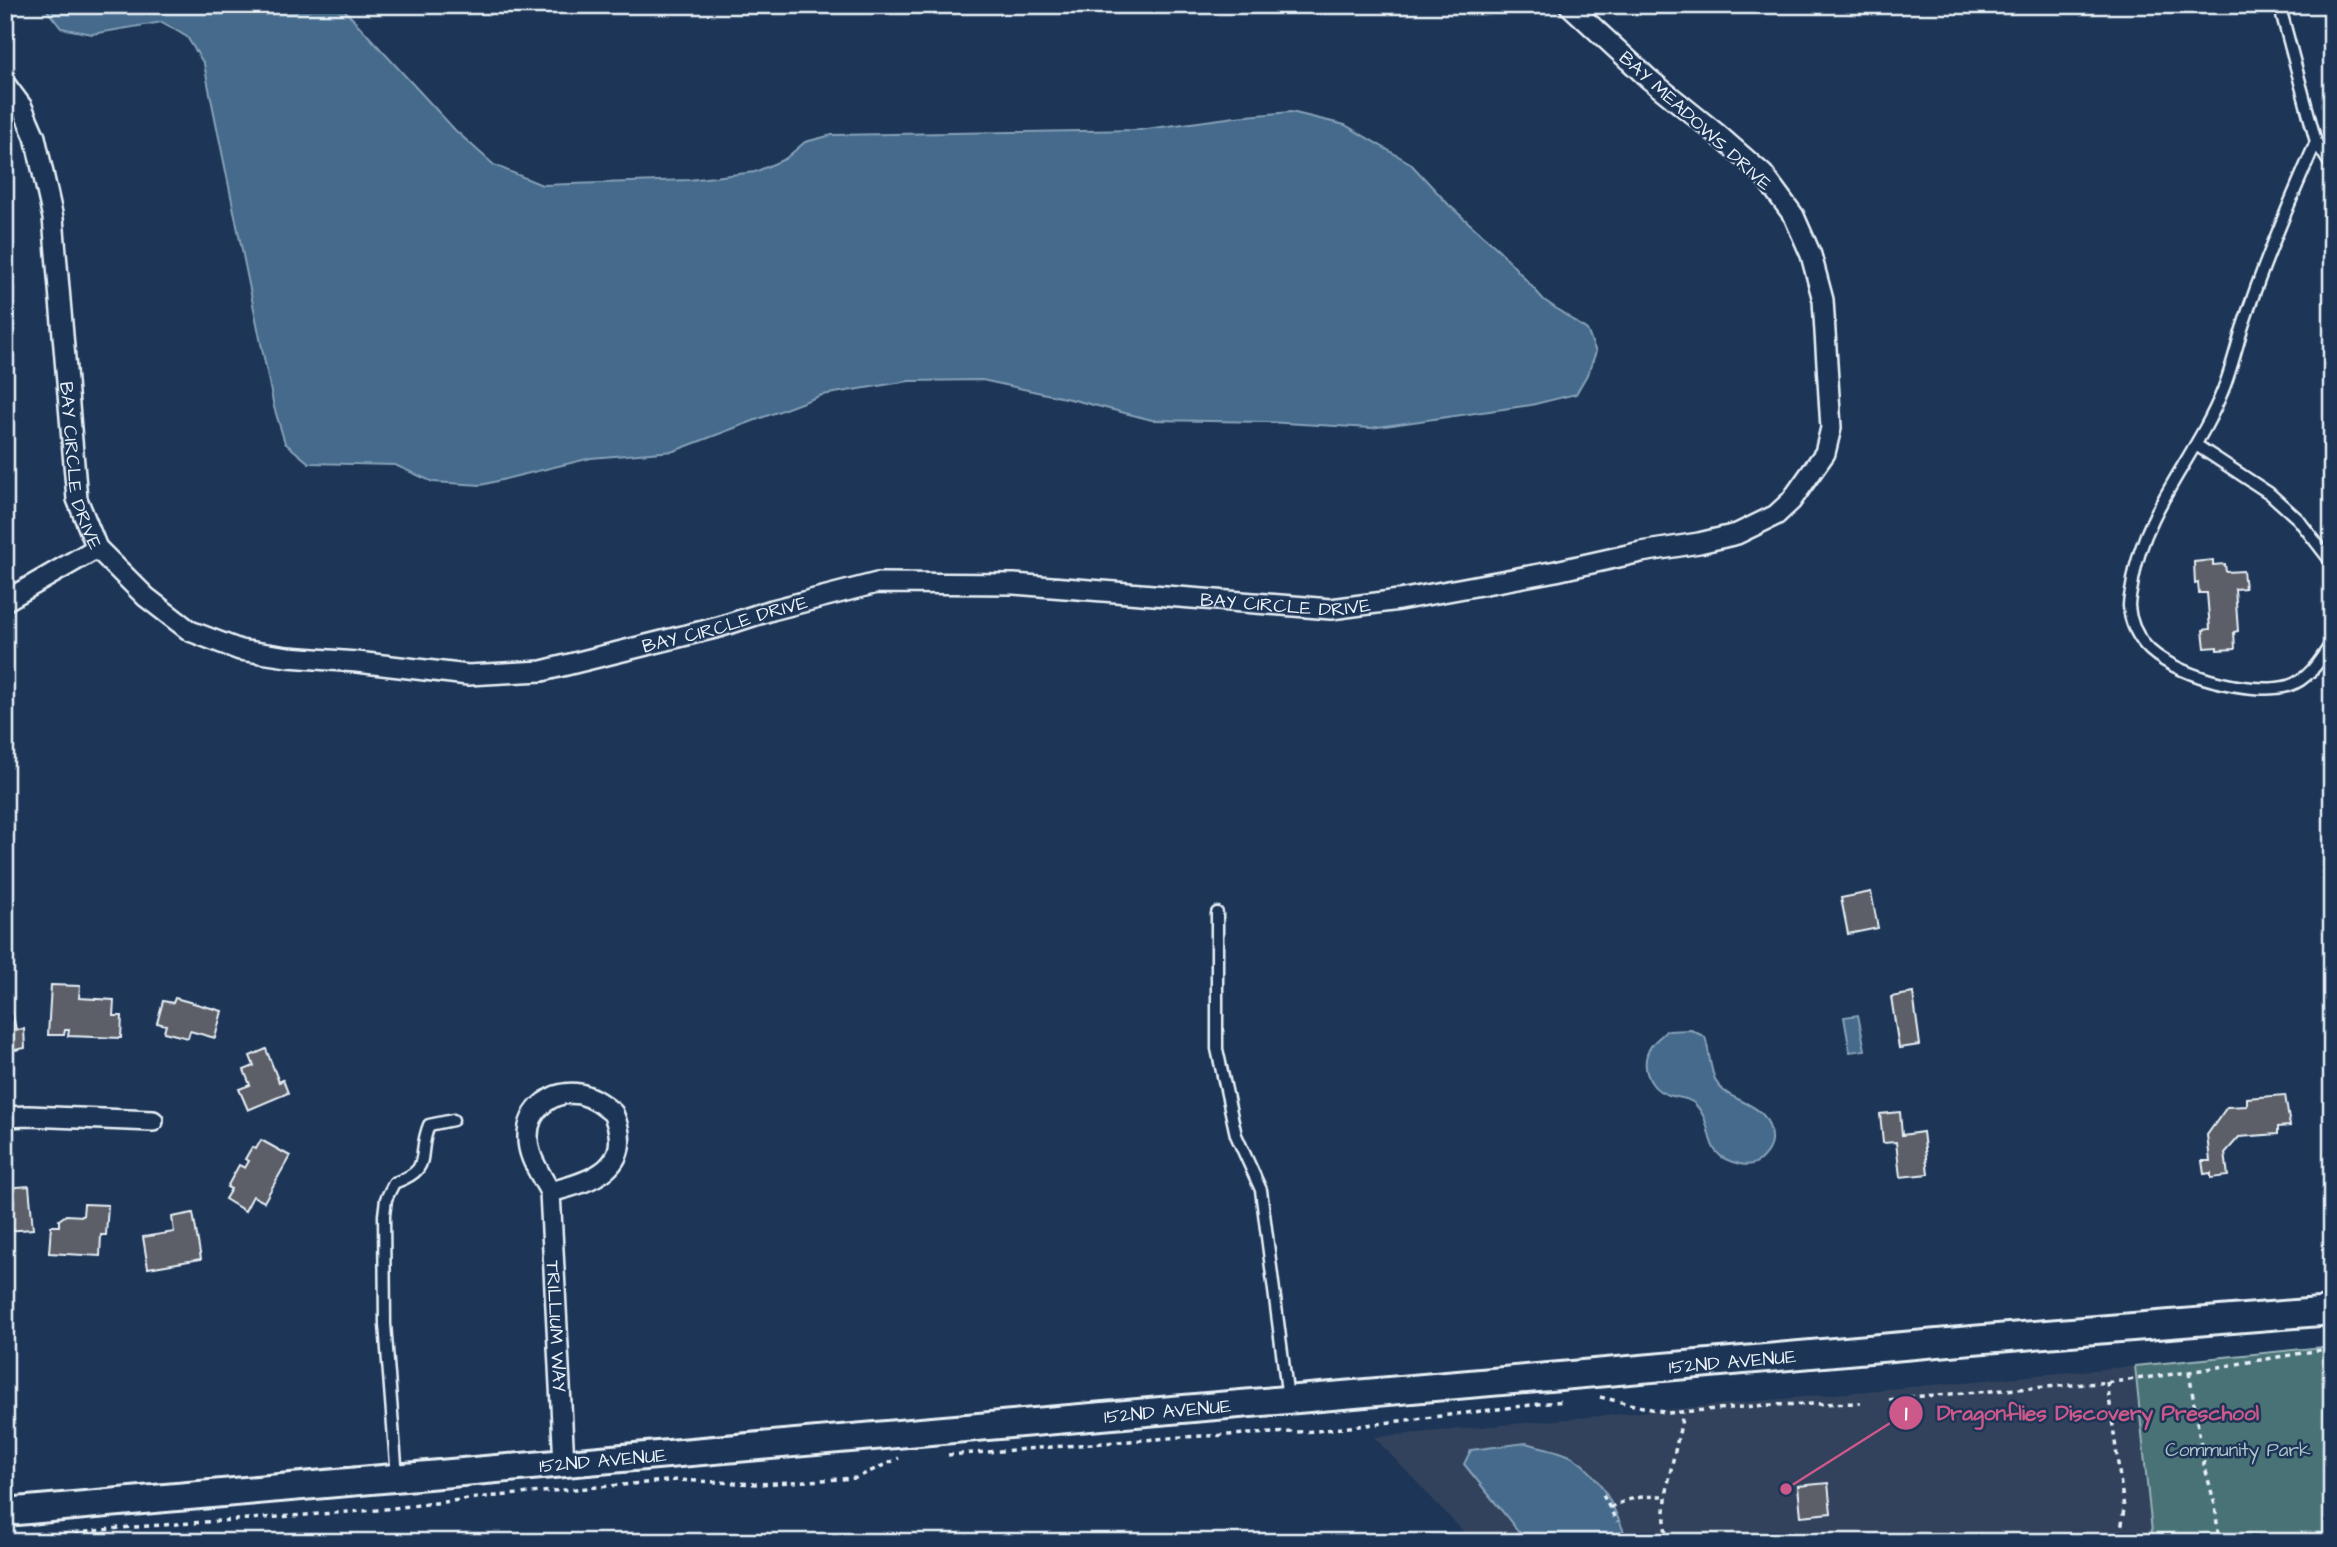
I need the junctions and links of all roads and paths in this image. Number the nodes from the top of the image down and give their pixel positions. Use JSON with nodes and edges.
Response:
{"nodes":[{"id":1,"x":1569,"y":5,"type":"edge"},
{"id":2,"x":2281,"y":5,"type":"edge"},
{"id":3,"x":5,"y":84,"type":"edge"},
{"id":4,"x":2316,"y":142,"type":"junction"},
{"id":5,"x":2332,"y":167,"type":"edge"},
{"id":6,"x":2196,"y":445,"type":"junction"},
{"id":7,"x":1825,"y":453,"type":"joint"},
{"id":8,"x":97,"y":548,"type":"junction"},
{"id":9,"x":2332,"y":563,"type":"edge"},
{"id":10,"x":5,"y":601,"type":"edge"},
{"id":11,"x":2332,"y":642,"type":"edge"},
{"id":12,"x":1217,"y":913,"type":"dead end"},
{"id":13,"x":5,"y":1117,"type":"edge"},
{"id":14,"x":453,"y":1120,"type":"dead end"},
{"id":15,"x":153,"y":1121,"type":"dead end"},
{"id":16,"x":550,"y":1192,"type":"junction"},
{"id":17,"x":2332,"y":1311,"type":"edge"},
{"id":18,"x":2332,"y":1348,"type":"edge"},
{"id":19,"x":2189,"y":1372,"type":"junction"},
{"id":20,"x":2107,"y":1382,"type":"junction"},
{"id":21,"x":1599,"y":1397,"type":"dead end"},
{"id":22,"x":1288,"y":1400,"type":"junction"},
{"id":23,"x":1573,"y":1400,"type":"dead end"},
{"id":24,"x":1889,"y":1400,"type":"dead end"},
{"id":25,"x":1861,"y":1403,"type":"dead end"},
{"id":26,"x":1684,"y":1412,"type":"junction"},
{"id":27,"x":947,"y":1455,"type":"dead end"},
{"id":28,"x":910,"y":1457,"type":"dead end"},
{"id":29,"x":564,"y":1463,"type":"junction"},
{"id":30,"x":397,"y":1478,"type":"junction"},
{"id":31,"x":1603,"y":1495,"type":"dead end"},
{"id":32,"x":1666,"y":1496,"type":"junction"},
{"id":33,"x":1609,"y":1508,"type":"junction"},
{"id":34,"x":5,"y":1512,"type":"edge"},
{"id":35,"x":1617,"y":1522,"type":"dead end"},
{"id":36,"x":1977,"y":1536,"type":"dead end"},
{"id":37,"x":5,"y":1542,"type":"edge"},
{"id":38,"x":1667,"y":1542,"type":"edge"},
{"id":39,"x":1977,"y":1542,"type":"edge"},
{"id":40,"x":2117,"y":1542,"type":"edge"},
{"id":41,"x":2219,"y":1542,"type":"edge"}],
"edges":[{"from":1,"to":7,"type":"street","name":"BAY MEADOWS DRIVE"},
{"from":2,"to":4,"type":"lane"},
{"from":3,"to":8,"type":"street","name":"BAY CIRCLE DRIVE"},
{"from":4,"to":5,"type":"lane"},
{"from":4,"to":6,"type":"lane"},
{"from":6,"to":9,"type":"lane"},
{"from":6,"to":11,"type":"lane"},
{"from":7,"to":8,"type":"street","name":"BAY CIRCLE DRIVE"},
{"from":8,"to":10,"type":"street"},
{"from":12,"to":22,"type":"lane"},
{"from":13,"to":15,"type":"street"},
{"from":14,"to":30,"type":"lane"},
{"from":16,"to":16,"type":"street","name":"TRILLIUM WAY"},
{"from":16,"to":29,"type":"street","name":"TRILLIUM WAY"},
{"from":17,"to":22,"type":"street","name":"152ND AVENUE"},
{"from":18,"to":19,"type":"path"},
{"from":19,"to":20,"type":"path"},
{"from":19,"to":41,"type":"path"},
{"from":20,"to":24,"type":"path"},
{"from":20,"to":40,"type":"path"},
{"from":21,"to":26,"type":"path"},
{"from":22,"to":29,"type":"street","name":"152ND AVENUE"},
{"from":23,"to":27,"type":"path"},
{"from":25,"to":26,"type":"path"},
{"from":26,"to":32,"type":"path"},
{"from":28,"to":37,"type":"path"},
{"from":29,"to":30,"type":"street","name":"152ND AVENUE"},
{"from":30,"to":34,"type":"street","name":"152ND AVENUE"},
{"from":31,"to":33,"type":"path"},
{"from":32,"to":33,"type":"path"},
{"from":32,"to":38,"type":"path"},
{"from":33,"to":35,"type":"path"},
{"from":36,"to":39,"type":"path"}]}
